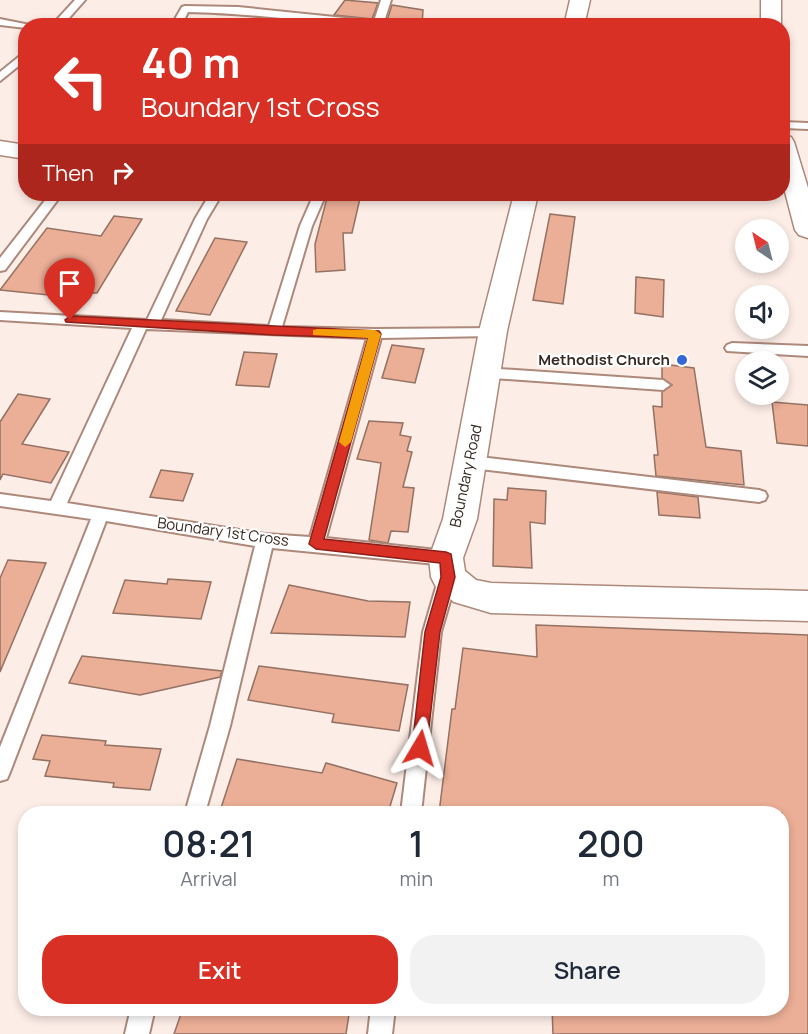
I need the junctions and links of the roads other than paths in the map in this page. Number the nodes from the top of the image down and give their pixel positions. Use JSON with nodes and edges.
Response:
{"nodes":[{"id":1,"x":80,"y":0,"type":"edge"},
{"id":2,"x":244,"y":0,"type":"edge"},
{"id":3,"x":386,"y":0,"type":"edge"},
{"id":4,"x":580,"y":0,"type":"edge"},
{"id":5,"x":771,"y":0,"type":"edge"},
{"id":6,"x":238,"y":10,"type":"junction"},
{"id":7,"x":63,"y":18,"type":"edge"},
{"id":8,"x":180,"y":18,"type":"edge"},
{"id":9,"x":300,"y":18,"type":"edge"},
{"id":10,"x":380,"y":18,"type":"edge"},
{"id":11,"x":576,"y":18,"type":"edge"},
{"id":12,"x":771,"y":18,"type":"edge"},
{"id":13,"x":0,"y":22,"type":"edge"},
{"id":14,"x":18,"y":24,"type":"edge"},
{"id":15,"x":18,"y":61,"type":"edge"},
{"id":16,"x":0,"y":78,"type":"edge"},
{"id":17,"x":790,"y":125,"type":"edge"},
{"id":18,"x":808,"y":126,"type":"edge"},
{"id":19,"x":0,"y":148,"type":"edge"},
{"id":20,"x":18,"y":151,"type":"edge"},
{"id":21,"x":790,"y":179,"type":"edge"},
{"id":22,"x":52,"y":201,"type":"edge"},
{"id":23,"x":212,"y":201,"type":"edge"},
{"id":24,"x":317,"y":201,"type":"edge"},
{"id":25,"x":524,"y":201,"type":"edge"},
{"id":26,"x":808,"y":230,"type":"edge"},
{"id":27,"x":0,"y":267,"type":"edge"},
{"id":28,"x":0,"y":316,"type":"edge"},
{"id":29,"x":146,"y":324,"type":"junction"},
{"id":30,"x":274,"y":331,"type":"junction"},
{"id":31,"x":493,"y":331,"type":"junction"},
{"id":32,"x":375,"y":334,"type":"junction"},
{"id":33,"x":732,"y":348,"type":"dead end"},
{"id":34,"x":808,"y":351,"type":"edge"},
{"id":35,"x":485,"y":374,"type":"junction"},
{"id":36,"x":663,"y":385,"type":"dead end"},
{"id":37,"x":471,"y":462,"type":"junction"},
{"id":38,"x":759,"y":496,"type":"dead end"},
{"id":39,"x":0,"y":500,"type":"edge"},
{"id":40,"x":56,"y":508,"type":"junction"},
{"id":41,"x":101,"y":514,"type":"junction"},
{"id":42,"x":265,"y":541,"type":"junction"},
{"id":43,"x":316,"y":544,"type":"junction"},
{"id":44,"x":447,"y":568,"type":"junction"},
{"id":45,"x":808,"y":606,"type":"edge"},
{"id":46,"x":0,"y":772,"type":"edge"},
{"id":47,"x":197,"y":806,"type":"edge"},
{"id":48,"x":412,"y":806,"type":"edge"},
{"id":49,"x":141,"y":1016,"type":"edge"},
{"id":50,"x":382,"y":1016,"type":"edge"},
{"id":51,"x":136,"y":1034,"type":"edge"},
{"id":52,"x":380,"y":1034,"type":"edge"}],
"edges":[{"from":1,"to":7,"type":"lane"},
{"from":2,"to":6,"type":"lane"},
{"from":3,"to":10,"type":"lane"},
{"from":4,"to":11,"type":"street"},
{"from":5,"to":12,"type":"street"},
{"from":6,"to":8,"type":"lane"},
{"from":6,"to":9,"type":"lane"},
{"from":13,"to":14,"type":"lane"},
{"from":15,"to":16,"type":"lane"},
{"from":17,"to":18,"type":"lane"},
{"from":19,"to":20,"type":"street"},
{"from":21,"to":26,"type":"street"},
{"from":22,"to":27,"type":"lane"},
{"from":23,"to":29,"type":"lane"},
{"from":24,"to":30,"type":"lane"},
{"from":25,"to":31,"type":"street","name":"Boundary Road"},
{"from":28,"to":29,"type":"lane"},
{"from":29,"to":30,"type":"lane"},
{"from":29,"to":40,"type":"lane"},
{"from":30,"to":32,"type":"lane"},
{"from":31,"to":32,"type":"lane"},
{"from":31,"to":35,"type":"street","name":"Boundary Road"},
{"from":32,"to":43,"type":"lane"},
{"from":33,"to":34,"type":"lane"},
{"from":35,"to":36,"type":"lane"},
{"from":35,"to":37,"type":"street","name":"Boundary Road"},
{"from":37,"to":38,"type":"lane"},
{"from":37,"to":44,"type":"street","name":"Boundary Road"},
{"from":39,"to":40,"type":"lane","name":"Boundary 1st Cross"},
{"from":40,"to":41,"type":"lane","name":"Boundary 1st Cross"},
{"from":41,"to":42,"type":"lane","name":"Boundary 1st Cross"},
{"from":41,"to":46,"type":"lane"},
{"from":42,"to":43,"type":"lane","name":"Boundary 1st Cross"},
{"from":42,"to":47,"type":"lane"},
{"from":43,"to":44,"type":"lane","name":"Boundary 1st Cross"},
{"from":44,"to":45,"type":"street"},
{"from":44,"to":48,"type":"lane"},
{"from":49,"to":51,"type":"lane"},
{"from":50,"to":52,"type":"lane"}]}
